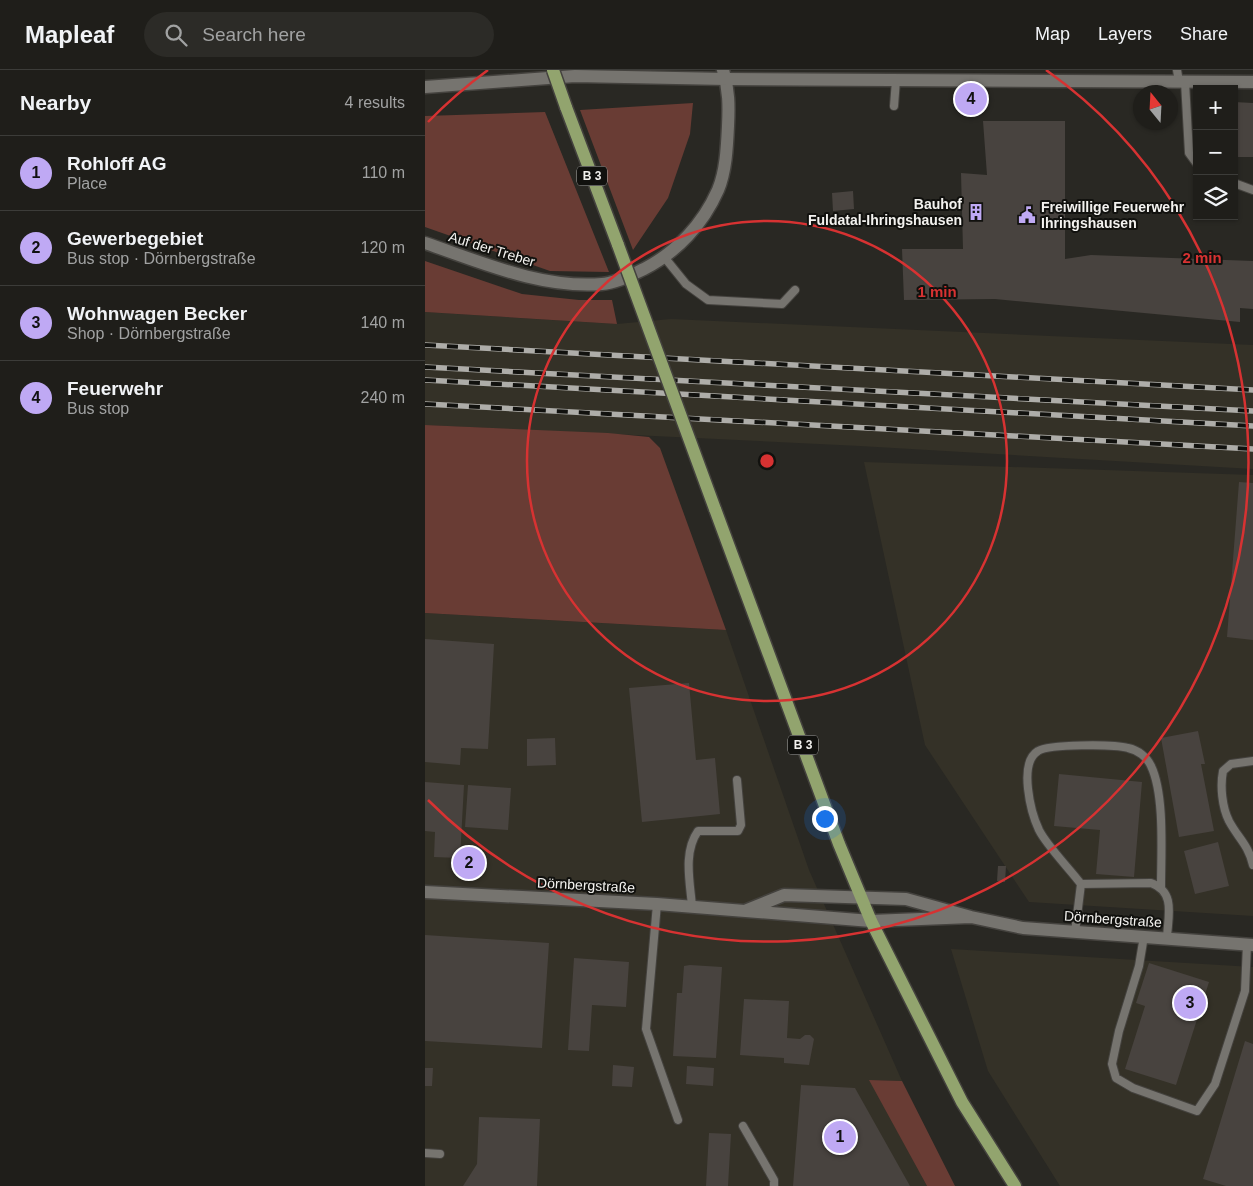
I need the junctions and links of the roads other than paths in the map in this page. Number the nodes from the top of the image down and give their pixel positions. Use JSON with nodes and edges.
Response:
{"nodes":[{"id":1,"x":553,"y":70,"type":"edge"},
{"id":2,"x":725,"y":75,"type":"edge"},
{"id":3,"x":1067,"y":75,"type":"edge"},
{"id":4,"x":1180,"y":78,"type":"edge"},
{"id":5,"x":896,"y":80,"type":"junction"},
{"id":6,"x":1253,"y":82,"type":"edge"},
{"id":7,"x":425,"y":87,"type":"edge"},
{"id":8,"x":894,"y":106,"type":"dead end"},
{"id":9,"x":1193,"y":158,"type":"edge"},
{"id":10,"x":1238,"y":184,"type":"edge"},
{"id":11,"x":1253,"y":190,"type":"edge"},
{"id":12,"x":425,"y":243,"type":"edge"},
{"id":13,"x":665,"y":258,"type":"junction"},
{"id":14,"x":795,"y":290,"type":"dead end"},
{"id":15,"x":1253,"y":762,"type":"edge"},
{"id":16,"x":737,"y":780,"type":"dead end"},
{"id":17,"x":1253,"y":865,"type":"edge"},
{"id":18,"x":1081,"y":884,"type":"junction"},
{"id":19,"x":1161,"y":887,"type":"junction"},
{"id":20,"x":425,"y":892,"type":"edge"},
{"id":21,"x":862,"y":899,"type":"junction"},
{"id":22,"x":657,"y":904,"type":"junction"},
{"id":23,"x":692,"y":906,"type":"junction"},
{"id":24,"x":745,"y":911,"type":"junction"},
{"id":25,"x":971,"y":917,"type":"junction"},
{"id":26,"x":871,"y":921,"type":"junction"},
{"id":27,"x":1075,"y":932,"type":"junction"},
{"id":28,"x":1144,"y":936,"type":"junction"},
{"id":29,"x":1167,"y":938,"type":"junction"},
{"id":30,"x":1250,"y":944,"type":"edge"},
{"id":31,"x":678,"y":1120,"type":"dead end"},
{"id":32,"x":743,"y":1126,"type":"dead end"},
{"id":33,"x":425,"y":1153,"type":"edge"},
{"id":34,"x":440,"y":1154,"type":"dead end"},
{"id":35,"x":774,"y":1186,"type":"edge"},
{"id":36,"x":1015,"y":1186,"type":"edge"}],
"edges":[{"from":1,"to":21,"type":"main road","number":"B 3","bridge":true},
{"from":2,"to":5,"type":"street"},
{"from":2,"to":7,"type":"street"},
{"from":2,"to":13,"type":"street","name":"Auf der Treber"},
{"from":3,"to":4,"type":"street"},
{"from":3,"to":5,"type":"street"},
{"from":4,"to":6,"type":"street"},
{"from":4,"to":9,"type":"lane"},
{"from":5,"to":8,"type":"lane"},
{"from":10,"to":11,"type":"lane"},
{"from":12,"to":13,"type":"street","name":"Auf der Treber"},
{"from":13,"to":14,"type":"lane"},
{"from":15,"to":17,"type":"lane"},
{"from":16,"to":23,"type":"lane"},
{"from":18,"to":19,"type":"lane"},
{"from":18,"to":19,"type":"lane"},
{"from":18,"to":27,"type":"lane"},
{"from":19,"to":29,"type":"lane"},
{"from":20,"to":22,"type":"street","name":"Dörnbergstraße"},
{"from":21,"to":24,"type":"street","name":"Dörnbergstraße"},
{"from":21,"to":25,"type":"street","name":"Dörnbergstraße"},
{"from":21,"to":26,"type":"main road","number":"B 3"},
{"from":22,"to":23,"type":"street","name":"Dörnbergstraße"},
{"from":22,"to":31,"type":"lane"},
{"from":23,"to":24,"type":"street","name":"Dörnbergstraße"},
{"from":24,"to":26,"type":"street","name":"Dörnbergstraße"},
{"from":25,"to":26,"type":"street","name":"Dörnbergstraße"},
{"from":25,"to":27,"type":"street","name":"Dörnbergstraße"},
{"from":26,"to":36,"type":"main road","number":"B 3"},
{"from":27,"to":28,"type":"street","name":"Dörnbergstraße"},
{"from":28,"to":29,"type":"street","name":"Dörnbergstraße"},
{"from":28,"to":30,"type":"lane"},
{"from":29,"to":30,"type":"street","name":"Dörnbergstraße"},
{"from":32,"to":35,"type":"lane"},
{"from":33,"to":34,"type":"lane"}]}
